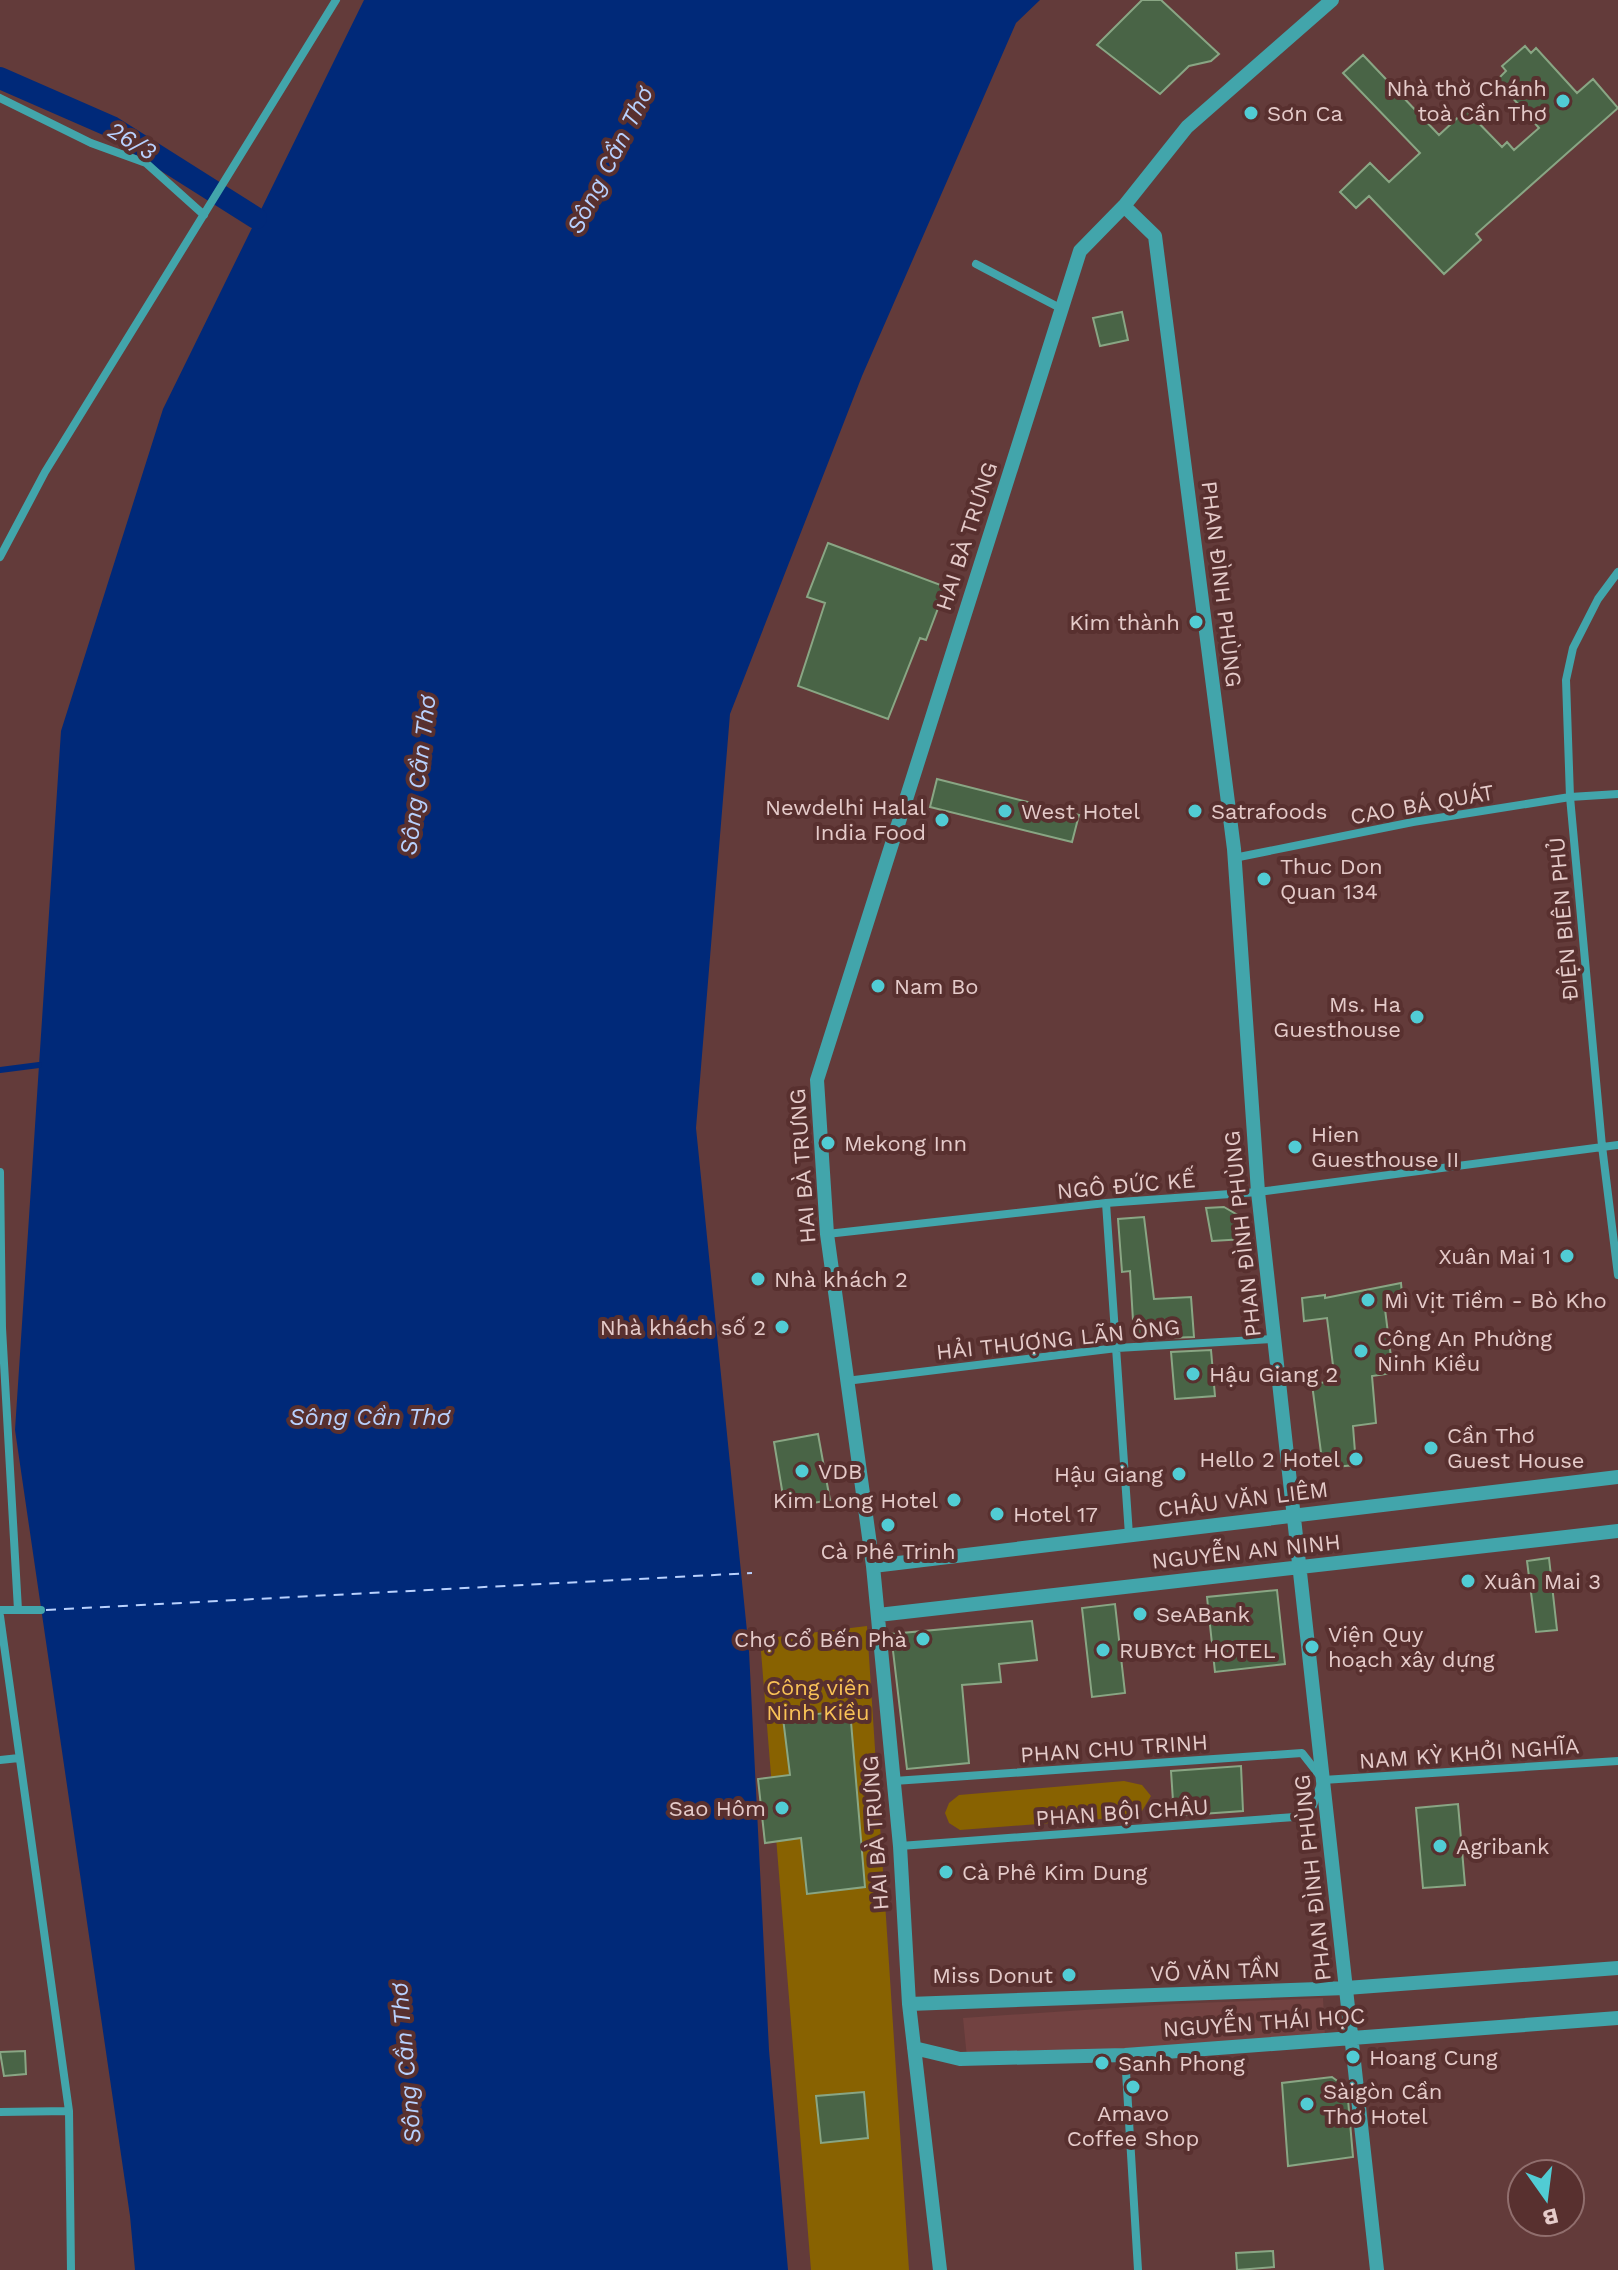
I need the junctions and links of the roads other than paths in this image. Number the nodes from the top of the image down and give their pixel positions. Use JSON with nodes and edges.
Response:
{"nodes":[{"id":1,"x":336,"y":0,"type":"edge"},
{"id":2,"x":1332,"y":0,"type":"edge"},
{"id":3,"x":0,"y":98,"type":"edge"},
{"id":4,"x":1124,"y":206,"type":"junction"},
{"id":5,"x":204,"y":215,"type":"junction"},
{"id":6,"x":976,"y":264,"type":"dead end"},
{"id":7,"x":1062,"y":309,"type":"junction"},
{"id":8,"x":0,"y":557,"type":"edge"},
{"id":9,"x":1618,"y":572,"type":"edge"},
{"id":10,"x":1618,"y":794,"type":"edge"},
{"id":11,"x":1570,"y":797,"type":"junction"},
{"id":12,"x":1234,"y":858,"type":"junction"},
{"id":13,"x":1618,"y":1145,"type":"edge"},
{"id":14,"x":1602,"y":1146,"type":"junction"},
{"id":15,"x":0,"y":1172,"type":"edge"},
{"id":16,"x":1258,"y":1192,"type":"junction"},
{"id":17,"x":1106,"y":1203,"type":"junction"},
{"id":18,"x":827,"y":1234,"type":"junction"},
{"id":19,"x":1618,"y":1275,"type":"edge"},
{"id":20,"x":1,"y":1327,"type":"edge"},
{"id":21,"x":1274,"y":1339,"type":"junction"},
{"id":22,"x":1117,"y":1348,"type":"junction"},
{"id":23,"x":846,"y":1381,"type":"junction"},
{"id":24,"x":1618,"y":1477,"type":"edge"},
{"id":25,"x":1293,"y":1515,"type":"junction"},
{"id":26,"x":1618,"y":1531,"type":"edge"},
{"id":27,"x":1129,"y":1535,"type":"junction"},
{"id":28,"x":873,"y":1566,"type":"junction"},
{"id":29,"x":1299,"y":1567,"type":"junction"},
{"id":30,"x":18,"y":1610,"type":"junction"},
{"id":31,"x":41,"y":1610,"type":"dead end"},
{"id":32,"x":0,"y":1613,"type":"edge"},
{"id":33,"x":878,"y":1615,"type":"junction"},
{"id":34,"x":19,"y":1758,"type":"junction"},
{"id":35,"x":0,"y":1760,"type":"edge"},
{"id":36,"x":1618,"y":1761,"type":"edge"},
{"id":37,"x":1323,"y":1780,"type":"junction"},
{"id":38,"x":894,"y":1781,"type":"junction"},
{"id":39,"x":900,"y":1846,"type":"junction"},
{"id":40,"x":1618,"y":1968,"type":"edge"},
{"id":41,"x":1346,"y":1988,"type":"junction"},
{"id":42,"x":909,"y":2004,"type":"junction"},
{"id":43,"x":1618,"y":2018,"type":"edge"},
{"id":44,"x":1351,"y":2037,"type":"junction"},
{"id":45,"x":914,"y":2048,"type":"junction"},
{"id":46,"x":1125,"y":2055,"type":"junction"},
{"id":47,"x":69,"y":2111,"type":"junction"},
{"id":48,"x":0,"y":2112,"type":"edge"},
{"id":49,"x":71,"y":2270,"type":"edge"},
{"id":50,"x":940,"y":2270,"type":"edge"},
{"id":51,"x":1138,"y":2270,"type":"edge"},
{"id":52,"x":1377,"y":2270,"type":"edge"}],
"edges":[{"from":1,"to":5,"type":"street"},
{"from":2,"to":4,"type":"street","name":"HAI BÀ TRƯNG"},
{"from":3,"to":5,"type":"street"},
{"from":4,"to":7,"type":"street","name":"HAI BÀ TRƯNG"},
{"from":4,"to":12,"type":"street","name":"PHAN ĐÌNH PHÙNG"},
{"from":5,"to":8,"type":"street"},
{"from":6,"to":7,"type":"street"},
{"from":7,"to":18,"type":"street","name":"HAI BÀ TRƯNG"},
{"from":9,"to":11,"type":"street","name":"ĐIỆN BIÊN PHỦ"},
{"from":10,"to":11,"type":"street","name":"CAO BÁ QUÁT"},
{"from":11,"to":12,"type":"street","name":"CAO BÁ QUÁT"},
{"from":11,"to":14,"type":"street","name":"ĐIỆN BIÊN PHỦ"},
{"from":12,"to":16,"type":"street","name":"PHAN ĐÌNH PHÙNG"},
{"from":13,"to":14,"type":"street","name":"NGÔ ĐỨC KẾ"},
{"from":14,"to":16,"type":"street","name":"NGÔ ĐỨC KẾ"},
{"from":14,"to":19,"type":"street","name":"ĐIỆN BIÊN PHỦ"},
{"from":15,"to":20,"type":"street"},
{"from":16,"to":17,"type":"street","name":"NGÔ ĐỨC KẾ"},
{"from":16,"to":21,"type":"street","name":"PHAN ĐÌNH PHÙNG"},
{"from":17,"to":18,"type":"street","name":"NGÔ ĐỨC KẾ"},
{"from":17,"to":22,"type":"street"},
{"from":18,"to":23,"type":"street","name":"HAI BÀ TRƯNG"},
{"from":20,"to":30,"type":"street"},
{"from":21,"to":22,"type":"street","name":"HẢI THƯỢNG LÃN ÔNG"},
{"from":21,"to":25,"type":"street","name":"PHAN ĐÌNH PHÙNG"},
{"from":22,"to":23,"type":"street","name":"HẢI THƯỢNG LÃN ÔNG"},
{"from":22,"to":27,"type":"street"},
{"from":23,"to":28,"type":"street","name":"HAI BÀ TRƯNG"},
{"from":24,"to":25,"type":"street","name":"CHÂU VĂN LIÊM"},
{"from":25,"to":27,"type":"street","name":"CHÂU VĂN LIÊM"},
{"from":25,"to":29,"type":"street","name":"PHAN ĐÌNH PHÙNG"},
{"from":26,"to":29,"type":"street","name":"NGUYỄN AN NINH"},
{"from":27,"to":28,"type":"street","name":"CHÂU VĂN LIÊM"},
{"from":28,"to":33,"type":"street","name":"HAI BÀ TRƯNG"},
{"from":29,"to":33,"type":"street","name":"NGUYỄN AN NINH"},
{"from":29,"to":37,"type":"street","name":"PHAN ĐÌNH PHÙNG"},
{"from":30,"to":31,"type":"street"},
{"from":30,"to":32,"type":"street"},
{"from":32,"to":34,"type":"street"},
{"from":33,"to":38,"type":"street","name":"HAI BÀ TRƯNG"},
{"from":34,"to":35,"type":"street"},
{"from":34,"to":47,"type":"street"},
{"from":36,"to":37,"type":"street","name":"NAM KỲ KHỞI NGHĨA"},
{"from":37,"to":38,"type":"street","name":"PHAN CHU TRINH"},
{"from":37,"to":39,"type":"street","name":"PHAN BỘI CHÂU"},
{"from":37,"to":41,"type":"street","name":"PHAN ĐÌNH PHÙNG"},
{"from":38,"to":39,"type":"street","name":"HAI BÀ TRƯNG"},
{"from":39,"to":42,"type":"street","name":"HAI BÀ TRƯNG"},
{"from":40,"to":41,"type":"street","name":"VÕ VĂN TẦN"},
{"from":41,"to":42,"type":"street","name":"VÕ VĂN TẦN"},
{"from":41,"to":44,"type":"street","name":"PHAN ĐÌNH PHÙNG"},
{"from":42,"to":45,"type":"street","name":"HAI BÀ TRƯNG"},
{"from":43,"to":44,"type":"street","name":"NGUYỄN THÁI HỌC"},
{"from":44,"to":46,"type":"street","name":"NGUYỄN THÁI HỌC"},
{"from":44,"to":52,"type":"street","name":"PHAN ĐÌNH PHÙNG"},
{"from":45,"to":46,"type":"street","name":"NGUYỄN THÁI HỌC"},
{"from":45,"to":50,"type":"street","name":"HAI BÀ TRƯNG"},
{"from":46,"to":51,"type":"street"},
{"from":47,"to":48,"type":"street"},
{"from":47,"to":49,"type":"street"}]}
